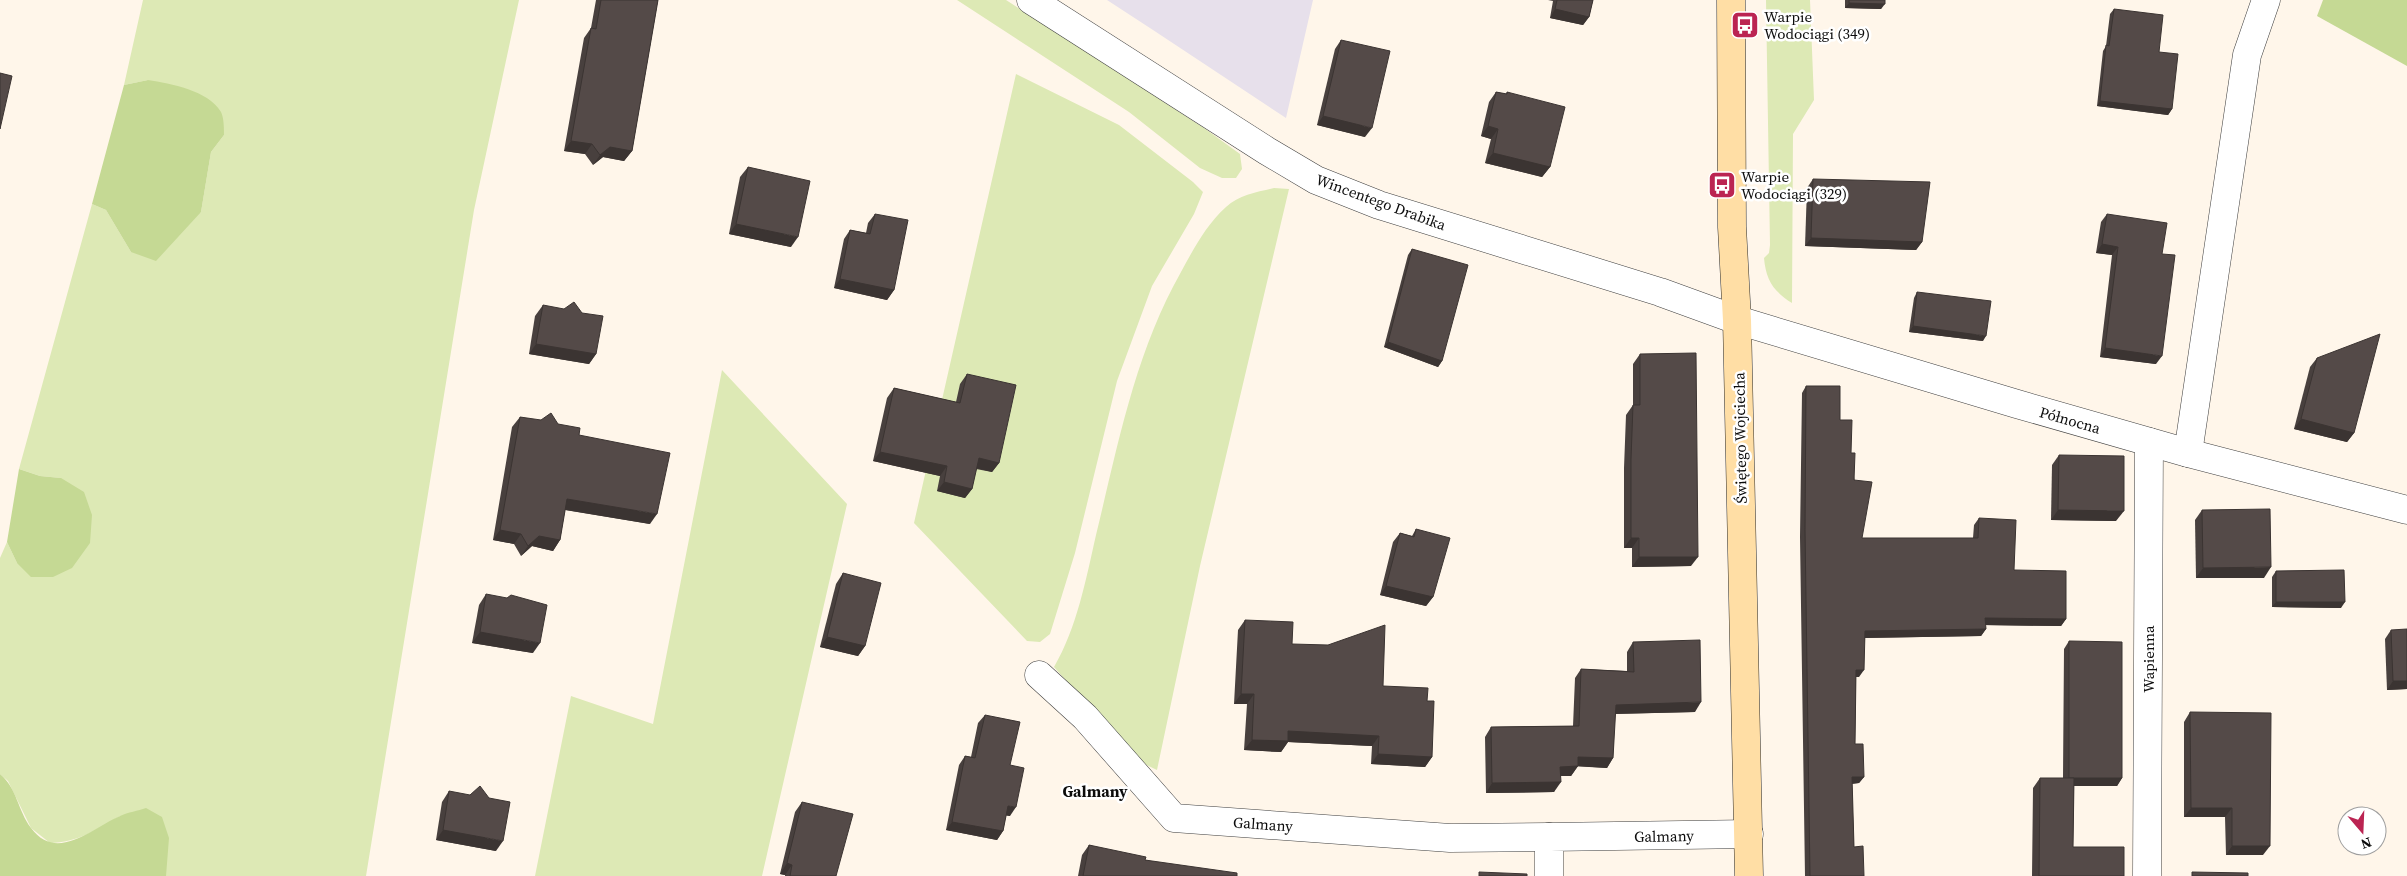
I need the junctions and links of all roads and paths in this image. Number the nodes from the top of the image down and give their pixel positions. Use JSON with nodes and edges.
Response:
{"nodes":[{"id":1,"x":1032,"y":0,"type":"edge"},
{"id":2,"x":1730,"y":0,"type":"edge"},
{"id":3,"x":2266,"y":0,"type":"edge"},
{"id":4,"x":1737,"y":320,"type":"junction"},
{"id":5,"x":2149,"y":442,"type":"junction"},
{"id":6,"x":2188,"y":453,"type":"junction"},
{"id":7,"x":2407,"y":510,"type":"edge"},
{"id":8,"x":1039,"y":675,"type":"dead end"},
{"id":9,"x":1749,"y":834,"type":"junction"},
{"id":10,"x":1549,"y":838,"type":"junction"},
{"id":11,"x":1550,"y":876,"type":"edge"},
{"id":12,"x":1749,"y":876,"type":"edge"},
{"id":13,"x":2147,"y":876,"type":"edge"}],
"edges":[{"from":1,"to":4,"type":"street","name":"Wincentego Drabika"},
{"from":2,"to":4,"type":"street","name":"Świętego Wojciecha"},
{"from":3,"to":6,"type":"street"},
{"from":4,"to":5,"type":"street","name":"Północna"},
{"from":4,"to":9,"type":"street","name":"Świętego Wojciecha"},
{"from":5,"to":6,"type":"street","name":"Północna"},
{"from":5,"to":13,"type":"street","name":"Wapienna"},
{"from":6,"to":7,"type":"street","name":"Północna"},
{"from":8,"to":10,"type":"street","name":"Galmany"},
{"from":9,"to":10,"type":"street","name":"Galmany"},
{"from":9,"to":12,"type":"street","name":"Świętego Wojciecha"},
{"from":10,"to":11,"type":"street"}]}
